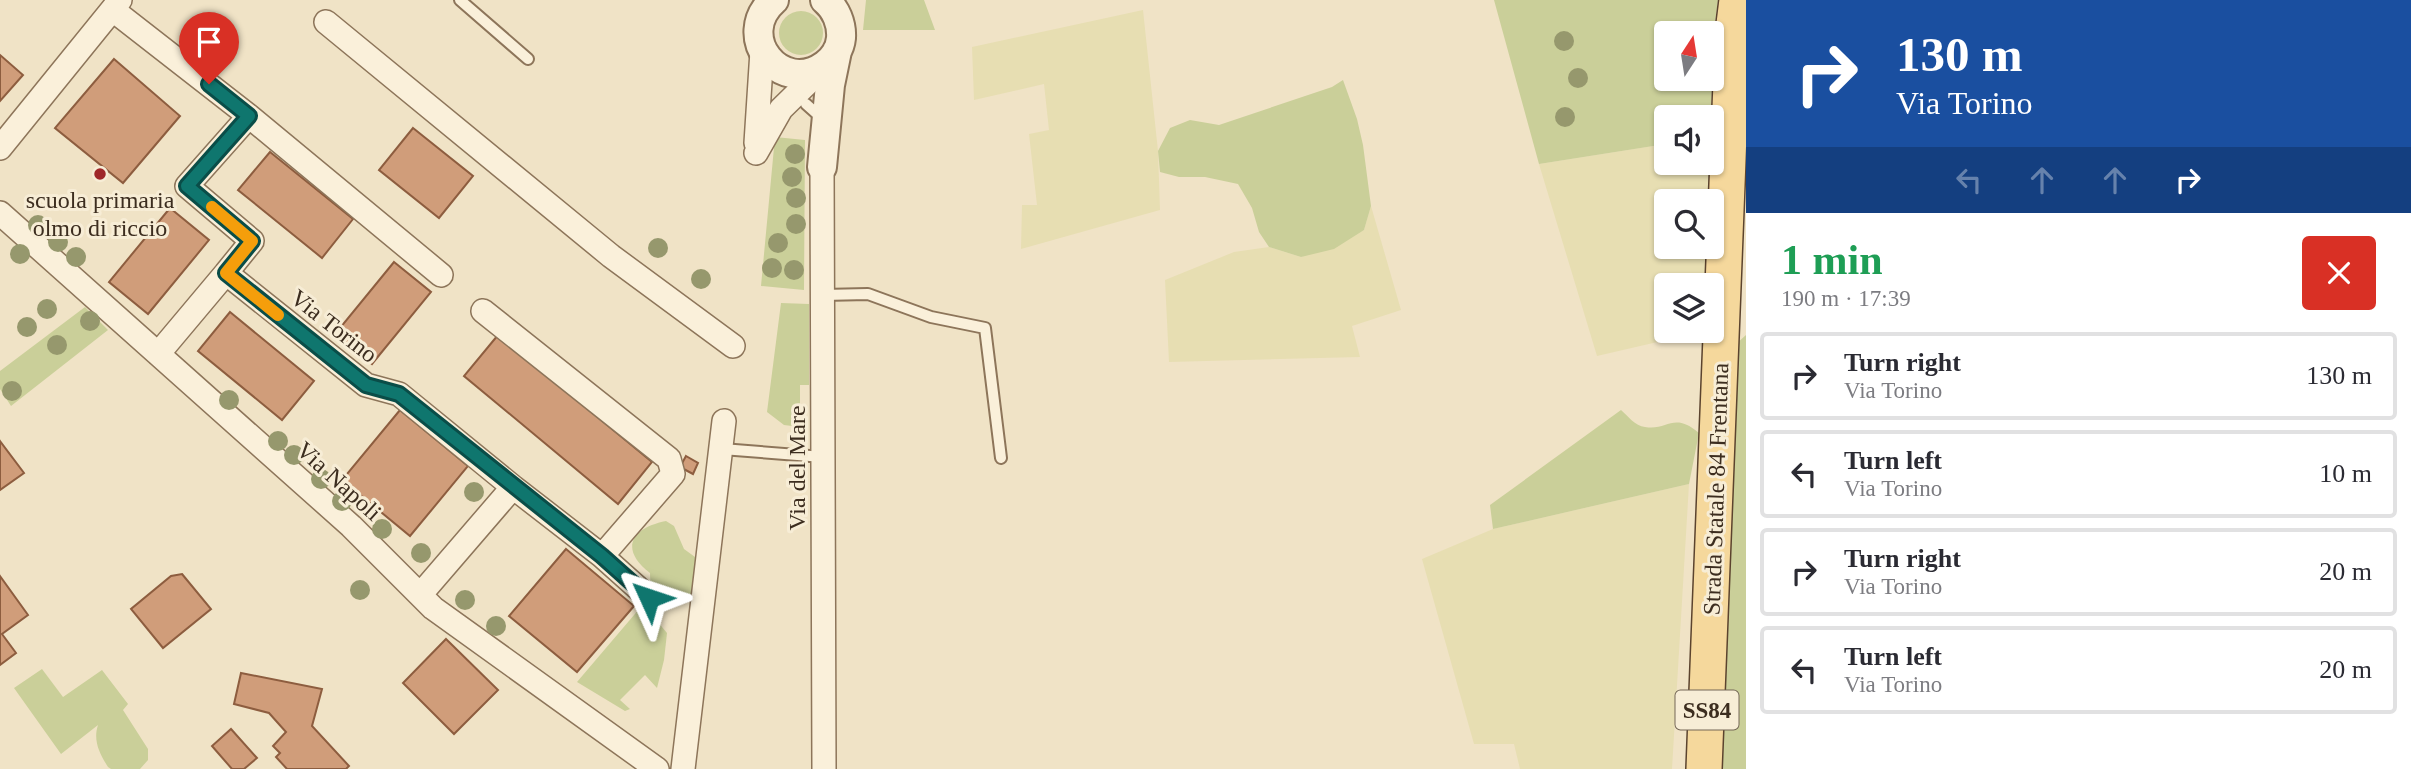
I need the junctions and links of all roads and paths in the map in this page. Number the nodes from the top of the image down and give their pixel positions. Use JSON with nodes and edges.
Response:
{"nodes":[{"id":1,"x":460,"y":0,"type":"edge"},
{"id":2,"x":1737,"y":0,"type":"edge"},
{"id":3,"x":832,"y":1,"type":"edge"},
{"id":4,"x":117,"y":5,"type":"edge"},
{"id":5,"x":767,"y":5,"type":"edge"},
{"id":6,"x":326,"y":22,"type":"dead end"},
{"id":7,"x":762,"y":51,"type":"junction"},
{"id":8,"x":835,"y":51,"type":"junction"},
{"id":9,"x":528,"y":59,"type":"dead end"},
{"id":10,"x":249,"y":116,"type":"junction"},
{"id":11,"x":0,"y":148,"type":"edge"},
{"id":12,"x":822,"y":167,"type":"joint"},
{"id":13,"x":0,"y":213,"type":"edge"},
{"id":14,"x":226,"y":273,"type":"junction"},
{"id":15,"x":441,"y":275,"type":"dead end"},
{"id":16,"x":823,"y":295,"type":"junction"},
{"id":17,"x":483,"y":311,"type":"dead end"},
{"id":18,"x":733,"y":345,"type":"dead end"},
{"id":19,"x":158,"y":354,"type":"junction"},
{"id":20,"x":724,"y":421,"type":"dead end"},
{"id":21,"x":722,"y":449,"type":"junction"},
{"id":22,"x":823,"y":457,"type":"junction"},
{"id":23,"x":1001,"y":458,"type":"dead end"},
{"id":24,"x":513,"y":487,"type":"junction"},
{"id":25,"x":602,"y":556,"type":"junction"},
{"id":26,"x":420,"y":596,"type":"junction"},
{"id":27,"x":649,"y":598,"type":"dead end"},
{"id":28,"x":657,"y":769,"type":"edge"},
{"id":29,"x":683,"y":769,"type":"edge"},
{"id":30,"x":824,"y":769,"type":"edge"},
{"id":31,"x":1704,"y":769,"type":"edge"}],
"edges":[{"from":1,"to":9,"type":"lane"},
{"from":2,"to":31,"type":"main road","name":"Strada Statale 84 Frentana","number":"SS84"},
{"from":3,"to":8,"type":"street"},
{"from":4,"to":10,"type":"street"},
{"from":4,"to":11,"type":"street"},
{"from":5,"to":7,"type":"street"},
{"from":6,"to":18,"type":"street"},
{"from":7,"to":8,"type":"street"},
{"from":7,"to":8,"type":"street"},
{"from":8,"to":12,"type":"street"},
{"from":10,"to":14,"type":"street"},
{"from":10,"to":15,"type":"street"},
{"from":12,"to":16,"type":"street","name":"Via del Mare"},
{"from":13,"to":19,"type":"street","name":"Via Napoli"},
{"from":14,"to":19,"type":"street"},
{"from":14,"to":24,"type":"street","name":"Via Torino"},
{"from":16,"to":22,"type":"street","name":"Via del Mare"},
{"from":16,"to":23,"type":"lane"},
{"from":17,"to":25,"type":"street"},
{"from":19,"to":26,"type":"street","name":"Via Napoli"},
{"from":20,"to":21,"type":"street"},
{"from":21,"to":22,"type":"lane"},
{"from":21,"to":29,"type":"street"},
{"from":22,"to":30,"type":"street","name":"Via del Mare"},
{"from":24,"to":25,"type":"street","name":"Via Torino"},
{"from":24,"to":26,"type":"street"},
{"from":25,"to":27,"type":"street","name":"Via Torino"},
{"from":26,"to":28,"type":"street","name":"Via Napoli"}]}
